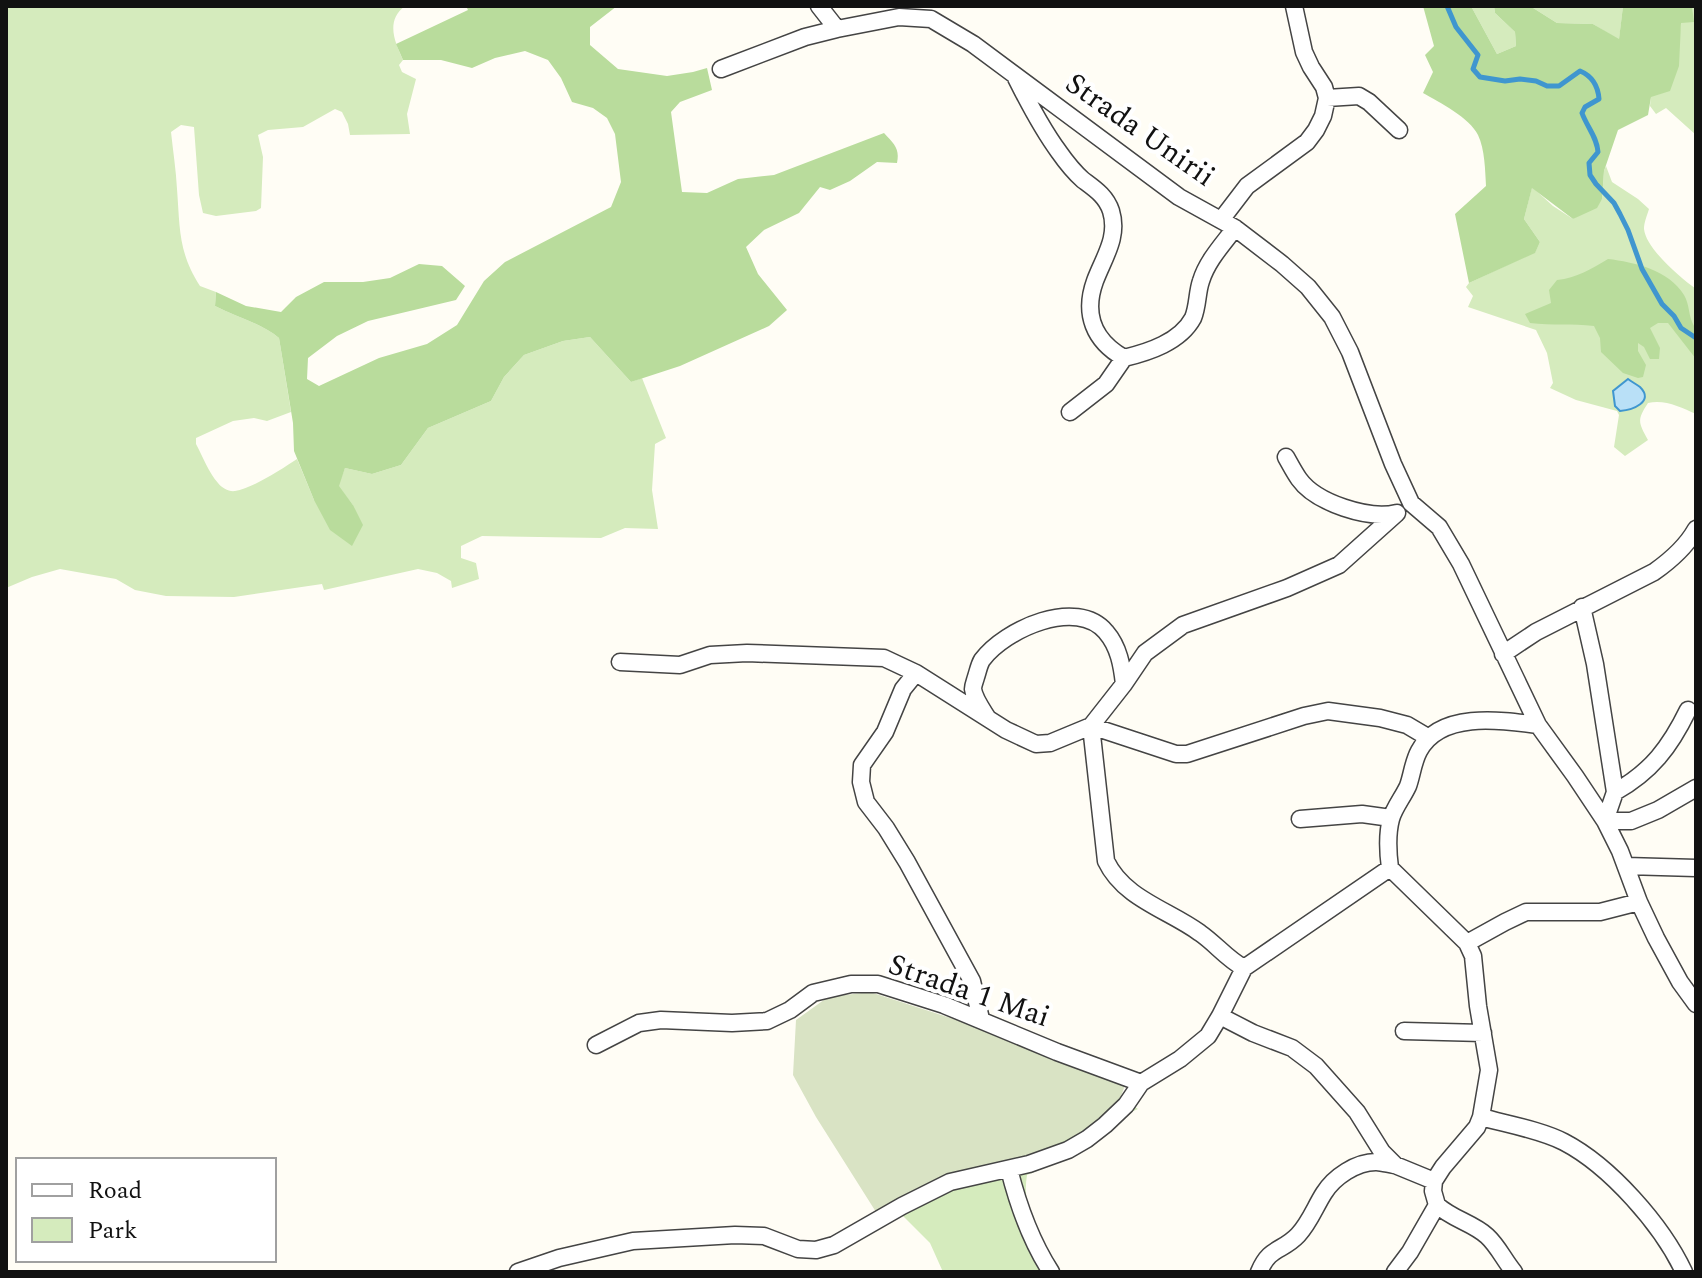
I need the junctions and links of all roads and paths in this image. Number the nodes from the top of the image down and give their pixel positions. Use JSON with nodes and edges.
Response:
{"nodes":[{"id":1,"x":819,"y":6,"type":"edge"},
{"id":2,"x":1294,"y":6,"type":"edge"},
{"id":3,"x":837,"y":29,"type":"junction"},
{"id":4,"x":721,"y":69,"type":"dead end"},
{"id":5,"x":1014,"y":75,"type":"junction"},
{"id":6,"x":1327,"y":98,"type":"junction"},
{"id":7,"x":1399,"y":130,"type":"dead end"},
{"id":8,"x":1228,"y":224,"type":"junction"},
{"id":9,"x":1124,"y":358,"type":"junction"},
{"id":10,"x":1070,"y":412,"type":"dead end"},
{"id":11,"x":1286,"y":457,"type":"dead end"},
{"id":12,"x":1411,"y":503,"type":"junction"},
{"id":13,"x":1396,"y":514,"type":"junction"},
{"id":14,"x":1696,"y":529,"type":"edge"},
{"id":15,"x":1582,"y":607,"type":"junction"},
{"id":16,"x":1503,"y":654,"type":"junction"},
{"id":17,"x":620,"y":662,"type":"dead end"},
{"id":18,"x":916,"y":673,"type":"junction"},
{"id":19,"x":1124,"y":684,"type":"junction"},
{"id":20,"x":1688,"y":710,"type":"dead end"},
{"id":21,"x":988,"y":719,"type":"junction"},
{"id":22,"x":1538,"y":725,"type":"junction"},
{"id":23,"x":1091,"y":726,"type":"junction"},
{"id":24,"x":1429,"y":738,"type":"junction"},
{"id":25,"x":1696,"y":788,"type":"edge"},
{"id":26,"x":1615,"y":792,"type":"junction"},
{"id":27,"x":1391,"y":818,"type":"junction"},
{"id":28,"x":1300,"y":819,"type":"dead end"},
{"id":29,"x":1605,"y":821,"type":"junction"},
{"id":30,"x":1626,"y":866,"type":"junction"},
{"id":31,"x":1390,"y":868,"type":"junction"},
{"id":32,"x":1696,"y":868,"type":"edge"},
{"id":33,"x":1639,"y":902,"type":"junction"},
{"id":34,"x":1467,"y":943,"type":"junction"},
{"id":35,"x":1244,"y":968,"type":"junction"},
{"id":36,"x":1696,"y":1004,"type":"edge"},
{"id":37,"x":1220,"y":1016,"type":"junction"},
{"id":38,"x":981,"y":1019,"type":"junction"},
{"id":39,"x":1404,"y":1031,"type":"dead end"},
{"id":40,"x":1483,"y":1033,"type":"junction"},
{"id":41,"x":596,"y":1045,"type":"dead end"},
{"id":42,"x":1141,"y":1083,"type":"junction"},
{"id":43,"x":1481,"y":1117,"type":"junction"},
{"id":44,"x":1395,"y":1165,"type":"junction"},
{"id":45,"x":1009,"y":1169,"type":"junction"},
{"id":46,"x":1434,"y":1181,"type":"junction"},
{"id":47,"x":1437,"y":1205,"type":"junction"},
{"id":48,"x":518,"y":1272,"type":"edge"},
{"id":49,"x":1051,"y":1272,"type":"edge"},
{"id":50,"x":1259,"y":1272,"type":"edge"},
{"id":51,"x":1395,"y":1272,"type":"edge"},
{"id":52,"x":1514,"y":1272,"type":"edge"},
{"id":53,"x":1684,"y":1272,"type":"edge"}],
"edges":[{"from":1,"to":3,"type":"street"},
{"from":2,"to":6,"type":"street"},
{"from":3,"to":4,"type":"street","name":"Strada Unirii"},
{"from":3,"to":5,"type":"street","name":"Strada Unirii"},
{"from":5,"to":8,"type":"street","name":"Strada Unirii"},
{"from":5,"to":9,"type":"street","name":"Strada Unirii"},
{"from":6,"to":7,"type":"street"},
{"from":6,"to":8,"type":"street"},
{"from":8,"to":9,"type":"street"},
{"from":8,"to":12,"type":"street","name":"Strada Unirii"},
{"from":9,"to":10,"type":"street"},
{"from":11,"to":13,"type":"street"},
{"from":12,"to":13,"type":"street"},
{"from":12,"to":16,"type":"street","name":"Strada Unirii"},
{"from":13,"to":19,"type":"street"},
{"from":14,"to":15,"type":"street"},
{"from":15,"to":16,"type":"street"},
{"from":15,"to":26,"type":"street"},
{"from":16,"to":22,"type":"street","name":"Strada Unirii"},
{"from":17,"to":18,"type":"street"},
{"from":18,"to":21,"type":"street"},
{"from":18,"to":38,"type":"street"},
{"from":19,"to":21,"type":"street"},
{"from":19,"to":23,"type":"street"},
{"from":20,"to":26,"type":"street"},
{"from":21,"to":23,"type":"street"},
{"from":22,"to":24,"type":"street"},
{"from":22,"to":29,"type":"street","name":"Strada Unirii"},
{"from":23,"to":24,"type":"street"},
{"from":23,"to":35,"type":"street"},
{"from":24,"to":27,"type":"street"},
{"from":25,"to":29,"type":"street"},
{"from":26,"to":29,"type":"street"},
{"from":27,"to":28,"type":"street"},
{"from":27,"to":31,"type":"street"},
{"from":29,"to":30,"type":"street","name":"Strada Unirii"},
{"from":30,"to":32,"type":"street"},
{"from":30,"to":33,"type":"street","name":"Strada Unirii"},
{"from":31,"to":34,"type":"street"},
{"from":31,"to":35,"type":"street"},
{"from":33,"to":34,"type":"street"},
{"from":33,"to":36,"type":"street","name":"Strada Unirii"},
{"from":34,"to":40,"type":"street"},
{"from":35,"to":37,"type":"street"},
{"from":37,"to":42,"type":"street"},
{"from":37,"to":44,"type":"street"},
{"from":38,"to":41,"type":"street","name":"Strada 1 Mai"},
{"from":38,"to":42,"type":"street","name":"Strada 1 Mai"},
{"from":39,"to":40,"type":"street"},
{"from":40,"to":43,"type":"street"},
{"from":42,"to":45,"type":"street"},
{"from":43,"to":46,"type":"street"},
{"from":43,"to":53,"type":"street"},
{"from":44,"to":46,"type":"street"},
{"from":44,"to":50,"type":"street"},
{"from":45,"to":48,"type":"street"},
{"from":45,"to":49,"type":"street"},
{"from":46,"to":47,"type":"street"},
{"from":47,"to":51,"type":"street"},
{"from":47,"to":52,"type":"street"}]}
